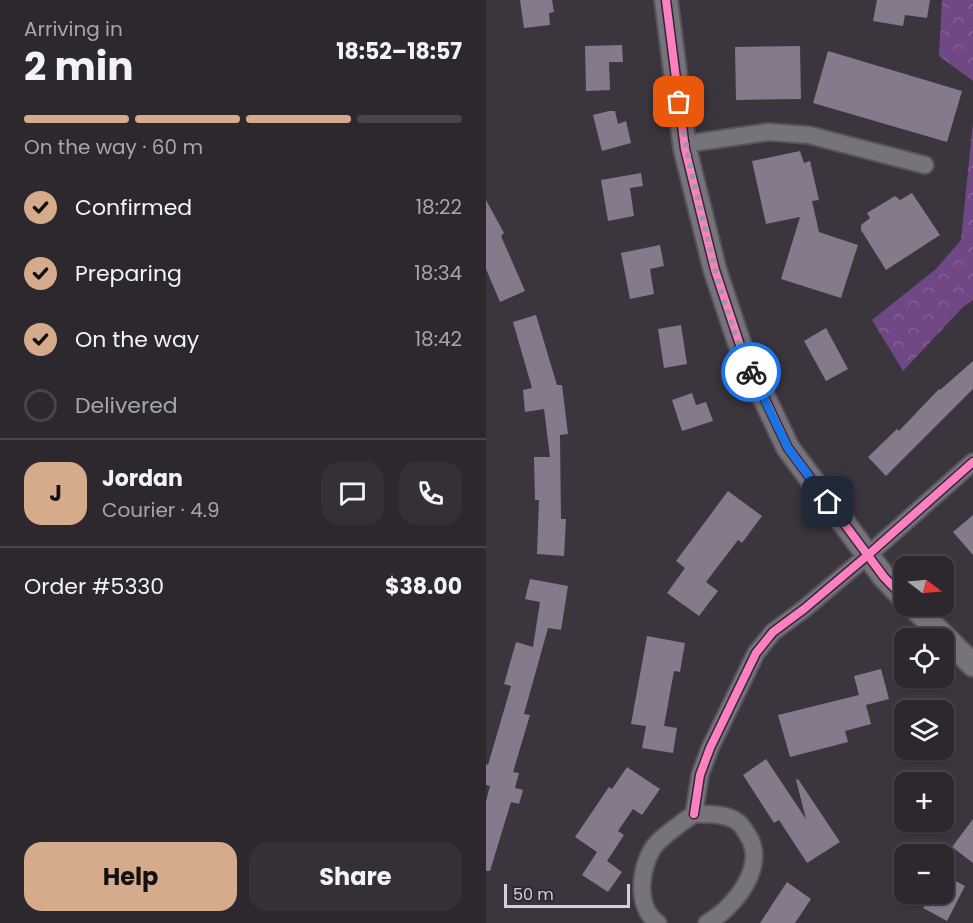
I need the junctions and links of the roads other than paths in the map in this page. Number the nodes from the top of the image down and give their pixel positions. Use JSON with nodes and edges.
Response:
{"nodes":[{"id":1,"x":666,"y":0,"type":"edge"},
{"id":2,"x":685,"y":144,"type":"junction"},
{"id":3,"x":926,"y":165,"type":"dead end"},
{"id":4,"x":973,"y":462,"type":"edge"},
{"id":5,"x":868,"y":555,"type":"junction"},
{"id":6,"x":894,"y":587,"type":"edge"},
{"id":7,"x":923,"y":616,"type":"edge"},
{"id":8,"x":973,"y":665,"type":"edge"},
{"id":9,"x":694,"y":814,"type":"junction"},
{"id":10,"x":658,"y":923,"type":"edge"},
{"id":11,"x":707,"y":923,"type":"edge"}],
"edges":[{"from":1,"to":2,"type":"street"},
{"from":2,"to":3,"type":"street"},
{"from":2,"to":5,"type":"street"},
{"from":4,"to":5,"type":"street"},
{"from":5,"to":6,"type":"street"},
{"from":5,"to":9,"type":"street"},
{"from":7,"to":8,"type":"street"},
{"from":9,"to":10,"type":"street"},
{"from":9,"to":11,"type":"street"}]}
